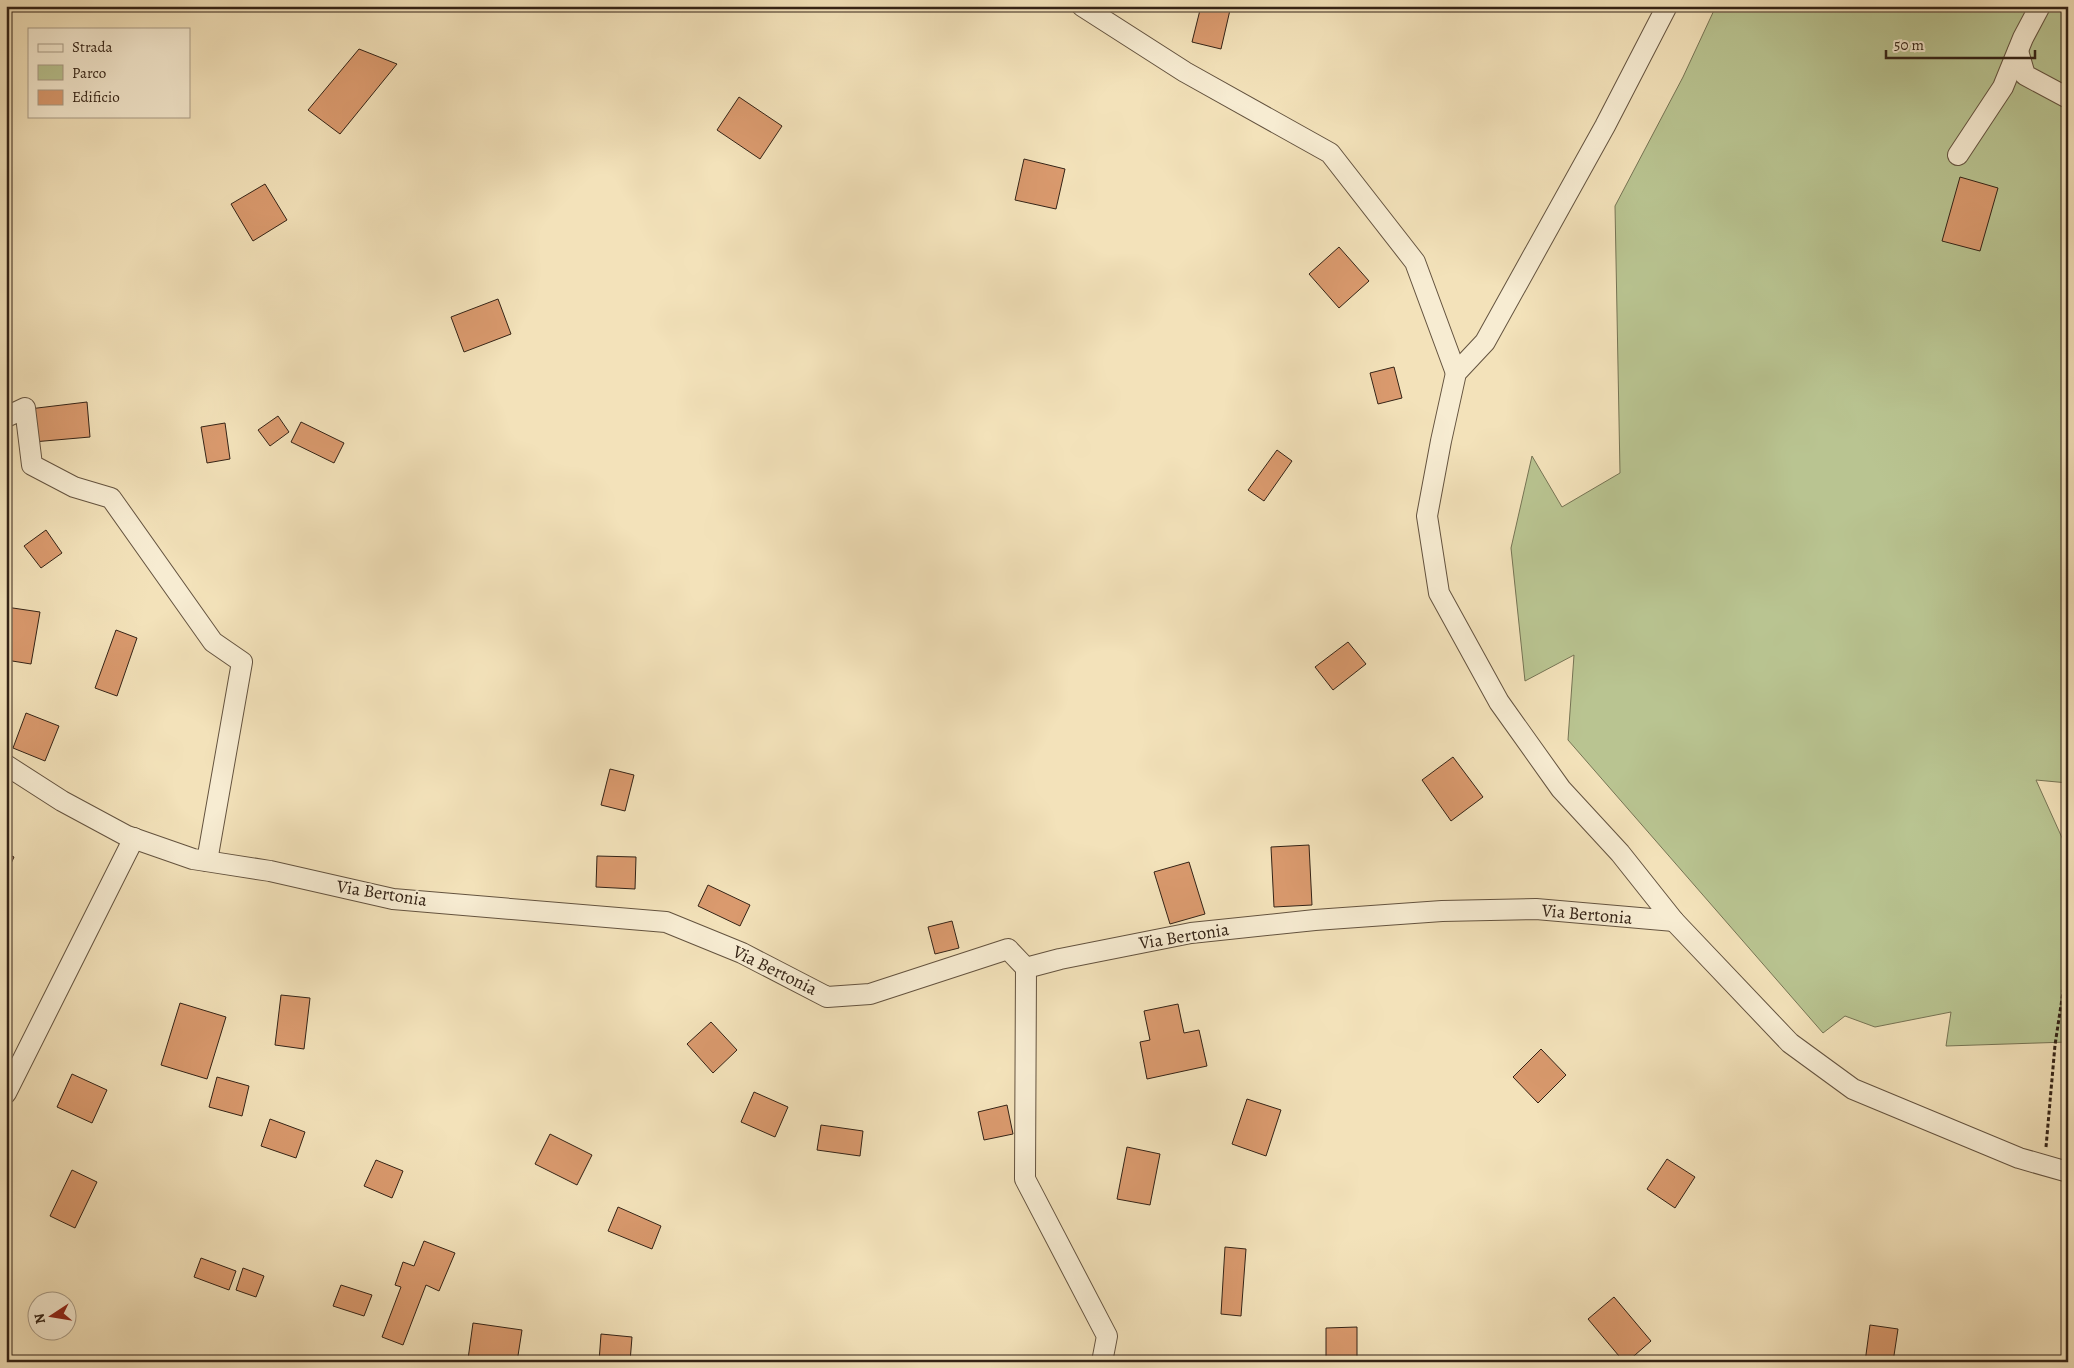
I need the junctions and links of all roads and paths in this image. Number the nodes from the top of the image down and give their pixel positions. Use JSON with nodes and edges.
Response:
{"nodes":[{"id":1,"x":1082,"y":6,"type":"edge"},
{"id":2,"x":1667,"y":6,"type":"edge"},
{"id":3,"x":2040,"y":6,"type":"edge"},
{"id":4,"x":2018,"y":51,"type":"junction"},
{"id":5,"x":2068,"y":98,"type":"edge"},
{"id":6,"x":1958,"y":154,"type":"dead end"},
{"id":7,"x":1456,"y":373,"type":"junction"},
{"id":8,"x":6,"y":417,"type":"edge"},
{"id":9,"x":6,"y":765,"type":"edge"},
{"id":10,"x":134,"y":838,"type":"junction"},
{"id":11,"x":207,"y":861,"type":"junction"},
{"id":12,"x":1674,"y":921,"type":"junction"},
{"id":13,"x":2068,"y":959,"type":"edge"},
{"id":14,"x":1026,"y":968,"type":"junction"},
{"id":15,"x":6,"y":1092,"type":"edge"},
{"id":16,"x":2045,"y":1166,"type":"junction"},
{"id":17,"x":2068,"y":1172,"type":"edge"},
{"id":18,"x":1102,"y":1362,"type":"edge"}],
"edges":[{"from":1,"to":7,"type":"street"},
{"from":2,"to":7,"type":"street"},
{"from":3,"to":4,"type":"street"},
{"from":4,"to":5,"type":"street"},
{"from":4,"to":6,"type":"street"},
{"from":7,"to":12,"type":"street"},
{"from":8,"to":11,"type":"street"},
{"from":9,"to":10,"type":"street","name":"Via Bertonia"},
{"from":10,"to":11,"type":"street","name":"Via Bertonia"},
{"from":10,"to":15,"type":"street"},
{"from":11,"to":14,"type":"street","name":"Via Bertonia"},
{"from":12,"to":14,"type":"street","name":"Via Bertonia"},
{"from":12,"to":16,"type":"street"},
{"from":13,"to":16,"type":"path"},
{"from":14,"to":18,"type":"street"},
{"from":16,"to":17,"type":"street"}]}
